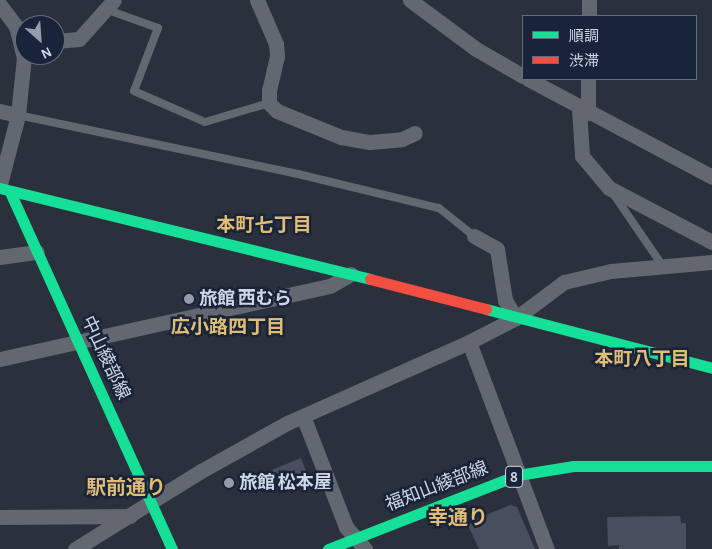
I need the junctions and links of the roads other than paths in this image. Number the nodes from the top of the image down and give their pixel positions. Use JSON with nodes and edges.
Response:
{"nodes":[{"id":1,"x":256,"y":0,"type":"edge"},
{"id":2,"x":410,"y":0,"type":"edge"},
{"id":3,"x":589,"y":0,"type":"edge"},
{"id":4,"x":0,"y":5,"type":"edge"},
{"id":5,"x":111,"y":5,"type":"edge"},
{"id":6,"x":589,"y":15,"type":"edge"},
{"id":7,"x":15,"y":25,"type":"edge"},
{"id":8,"x":65,"y":40,"type":"edge"},
{"id":9,"x":23,"y":65,"type":"edge"},
{"id":10,"x":522,"y":75,"type":"edge"},
{"id":11,"x":530,"y":80,"type":"edge"},
{"id":12,"x":588,"y":80,"type":"edge"},
{"id":13,"x":270,"y":103,"type":"junction"},
{"id":14,"x":0,"y":111,"type":"edge"},
{"id":15,"x":584,"y":111,"type":"junction"},
{"id":16,"x":18,"y":115,"type":"junction"},
{"id":17,"x":415,"y":133,"type":"dead end"},
{"id":18,"x":712,"y":177,"type":"edge"},
{"id":19,"x":3,"y":188,"type":"edge"},
{"id":20,"x":609,"y":188,"type":"junction"},
{"id":21,"x":474,"y":236,"type":"joint"},
{"id":22,"x":712,"y":242,"type":"edge"},
{"id":23,"x":37,"y":252,"type":"junction"},
{"id":24,"x":0,"y":257,"type":"edge"},
{"id":25,"x":712,"y":262,"type":"edge"},
{"id":26,"x":662,"y":264,"type":"junction"},
{"id":27,"x":351,"y":274,"type":"junction"},
{"id":28,"x":516,"y":318,"type":"junction"},
{"id":29,"x":78,"y":340,"type":"junction"},
{"id":30,"x":469,"y":342,"type":"junction"},
{"id":31,"x":0,"y":359,"type":"edge"},
{"id":32,"x":712,"y":368,"type":"edge"},
{"id":33,"x":303,"y":416,"type":"junction"},
{"id":34,"x":712,"y":466,"type":"edge"},
{"id":35,"x":518,"y":475,"type":"junction"},
{"id":36,"x":152,"y":503,"type":"junction"},
{"id":37,"x":130,"y":516,"type":"junction"},
{"id":38,"x":0,"y":517,"type":"edge"},
{"id":39,"x":360,"y":543,"type":"edge"},
{"id":40,"x":75,"y":549,"type":"edge"},
{"id":41,"x":172,"y":549,"type":"edge"},
{"id":42,"x":328,"y":549,"type":"edge"},
{"id":43,"x":547,"y":549,"type":"edge"}],
"edges":[{"from":1,"to":13,"type":"street"},
{"from":2,"to":10,"type":"street"},
{"from":3,"to":6,"type":"street"},
{"from":4,"to":7,"type":"street"},
{"from":5,"to":8,"type":"street"},
{"from":5,"to":13,"type":"lane"},
{"from":9,"to":16,"type":"street"},
{"from":11,"to":15,"type":"street"},
{"from":12,"to":15,"type":"street"},
{"from":13,"to":17,"type":"street"},
{"from":14,"to":16,"type":"street"},
{"from":15,"to":18,"type":"street"},
{"from":15,"to":20,"type":"street"},
{"from":16,"to":19,"type":"street"},
{"from":16,"to":21,"type":"lane"},
{"from":19,"to":23,"type":"main road","name":"中山綾部線"},
{"from":19,"to":27,"type":"main road"},
{"from":20,"to":22,"type":"street"},
{"from":20,"to":26,"type":"lane"},
{"from":21,"to":28,"type":"street"},
{"from":23,"to":24,"type":"street"},
{"from":23,"to":29,"type":"main road","name":"中山綾部線"},
{"from":25,"to":26,"type":"street"},
{"from":26,"to":28,"type":"street"},
{"from":27,"to":28,"type":"main road"},
{"from":27,"to":29,"type":"street"},
{"from":28,"to":30,"type":"street"},
{"from":28,"to":32,"type":"main road"},
{"from":29,"to":31,"type":"street"},
{"from":29,"to":36,"type":"main road","name":"中山綾部線"},
{"from":30,"to":33,"type":"street"},
{"from":30,"to":35,"type":"street"},
{"from":33,"to":36,"type":"street"},
{"from":33,"to":39,"type":"street"},
{"from":34,"to":35,"type":"main road","name":"福知山綾部線","number":"8"},
{"from":35,"to":39,"type":"main road","name":"福知山綾部線","number":"8"},
{"from":35,"to":43,"type":"street"},
{"from":36,"to":37,"type":"street"},
{"from":36,"to":41,"type":"main road","name":"中山綾部線"},
{"from":37,"to":38,"type":"street"},
{"from":37,"to":40,"type":"street"},
{"from":39,"to":42,"type":"main road","name":"福知山綾部線","number":"8"}]}
